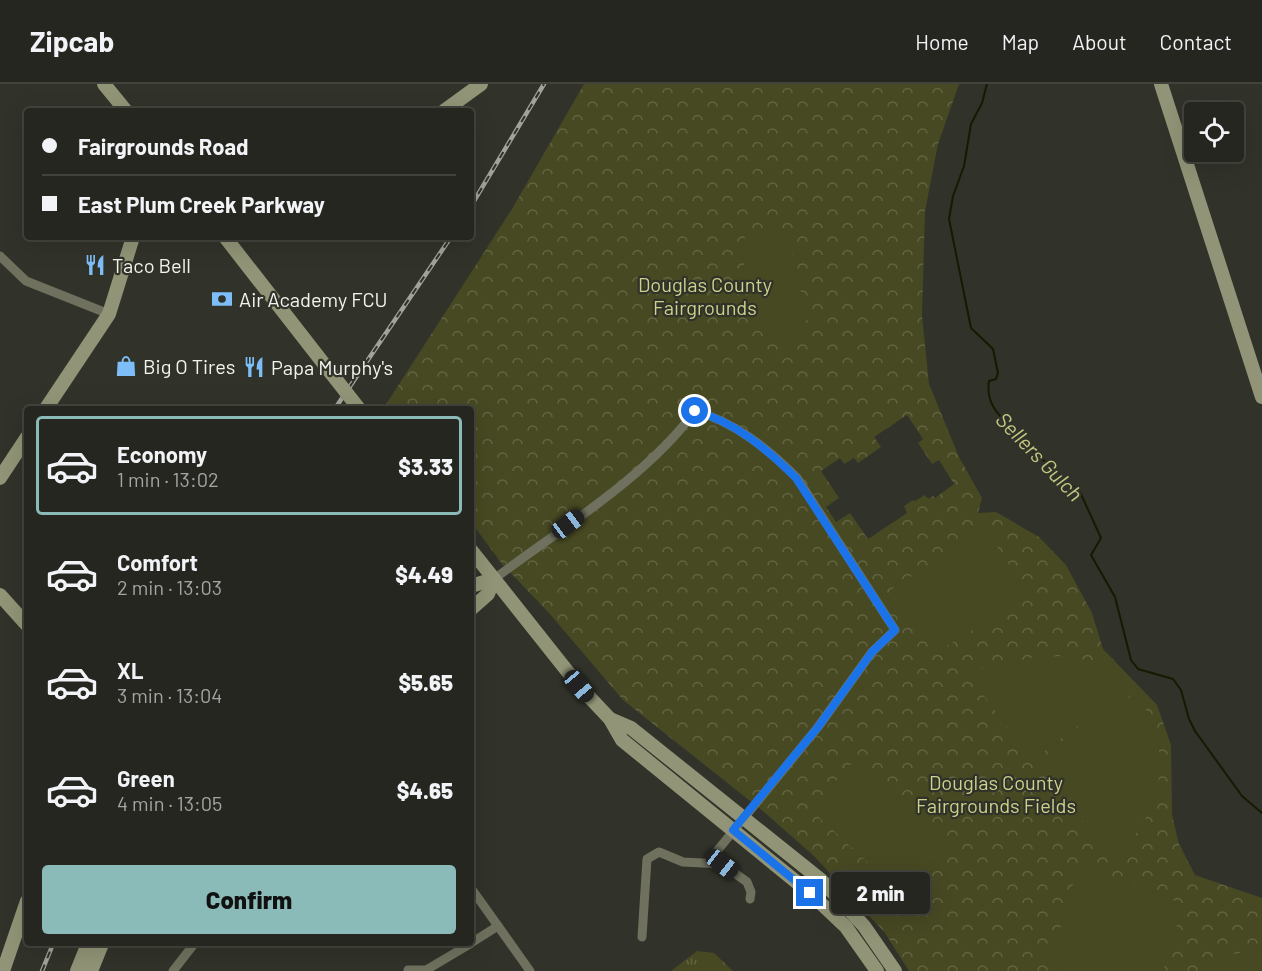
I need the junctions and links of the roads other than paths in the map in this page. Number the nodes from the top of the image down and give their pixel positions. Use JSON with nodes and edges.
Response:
{"nodes":[{"id":1,"x":104,"y":84,"type":"edge"},
{"id":2,"x":481,"y":84,"type":"edge"},
{"id":3,"x":1161,"y":84,"type":"edge"},
{"id":4,"x":124,"y":108,"type":"edge"},
{"id":5,"x":448,"y":108,"type":"edge"},
{"id":6,"x":132,"y":240,"type":"edge"},
{"id":7,"x":227,"y":240,"type":"edge"},
{"id":8,"x":0,"y":256,"type":"edge"},
{"id":9,"x":110,"y":314,"type":"junction"},
{"id":10,"x":1262,"y":397,"type":"edge"},
{"id":11,"x":48,"y":406,"type":"edge"},
{"id":12,"x":357,"y":406,"type":"edge"},
{"id":13,"x":24,"y":442,"type":"edge"},
{"id":14,"x":0,"y":478,"type":"edge"},
{"id":15,"x":474,"y":554,"type":"edge"},
{"id":16,"x":494,"y":579,"type":"junction"},
{"id":17,"x":474,"y":585,"type":"edge"},
{"id":18,"x":0,"y":595,"type":"edge"},
{"id":19,"x":474,"y":606,"type":"edge"},
{"id":20,"x":24,"y":622,"type":"edge"},
{"id":21,"x":610,"y":719,"type":"junction"},
{"id":22,"x":744,"y":817,"type":"junction"},
{"id":23,"x":733,"y":830,"type":"junction"},
{"id":24,"x":712,"y":863,"type":"junction"},
{"id":25,"x":474,"y":892,"type":"edge"},
{"id":26,"x":750,"y":899,"type":"dead end"},
{"id":27,"x":24,"y":910,"type":"edge"},
{"id":28,"x":498,"y":926,"type":"junction"},
{"id":29,"x":642,"y":937,"type":"dead end"},
{"id":30,"x":474,"y":941,"type":"edge"},
{"id":31,"x":87,"y":946,"type":"edge"},
{"id":32,"x":101,"y":946,"type":"edge"},
{"id":33,"x":192,"y":946,"type":"edge"},
{"id":34,"x":465,"y":946,"type":"edge"},
{"id":35,"x":408,"y":970,"type":"edge"},
{"id":36,"x":3,"y":971,"type":"edge"},
{"id":37,"x":77,"y":971,"type":"edge"},
{"id":38,"x":91,"y":971,"type":"edge"},
{"id":39,"x":172,"y":971,"type":"edge"},
{"id":40,"x":530,"y":971,"type":"edge"},
{"id":41,"x":877,"y":971,"type":"edge"},
{"id":42,"x":895,"y":971,"type":"edge"}],
"edges":[{"from":1,"to":4,"type":"main road"},
{"from":2,"to":5,"type":"main road"},
{"from":3,"to":10,"type":"main road"},
{"from":6,"to":9,"type":"main road"},
{"from":7,"to":12,"type":"main road","bridge":true},
{"from":8,"to":9,"type":"street"},
{"from":9,"to":11,"type":"main road"},
{"from":13,"to":14,"type":"main road"},
{"from":15,"to":16,"type":"main road"},
{"from":16,"to":17,"type":"main road"},
{"from":16,"to":19,"type":"main road"},
{"from":16,"to":21,"type":"main road"},
{"from":16,"to":22,"type":"street"},
{"from":18,"to":20,"type":"main road"},
{"from":21,"to":22,"type":"main road"},
{"from":21,"to":23,"type":"main road"},
{"from":22,"to":23,"type":"street"},
{"from":22,"to":42,"type":"main road"},
{"from":23,"to":24,"type":"street"},
{"from":23,"to":41,"type":"main road"},
{"from":24,"to":26,"type":"street"},
{"from":24,"to":29,"type":"street"},
{"from":25,"to":28,"type":"street"},
{"from":27,"to":36,"type":"main road"},
{"from":28,"to":30,"type":"street"},
{"from":28,"to":40,"type":"street"},
{"from":31,"to":37,"type":"main road"},
{"from":32,"to":38,"type":"main road"},
{"from":33,"to":39,"type":"street"},
{"from":34,"to":35,"type":"street"}]}
